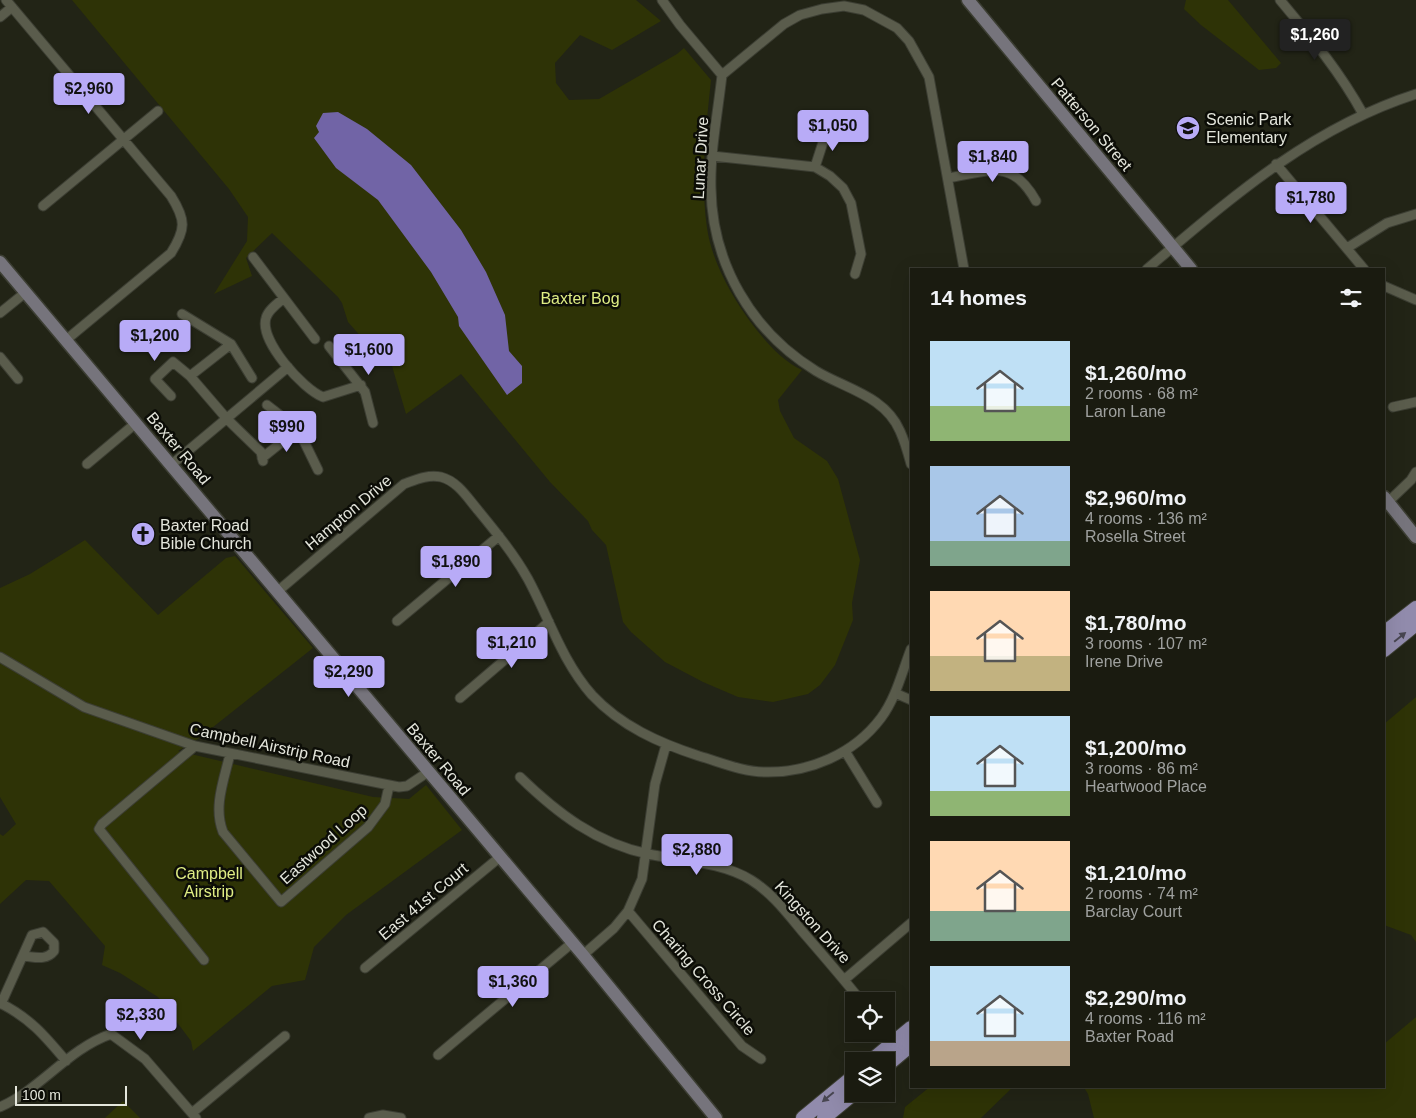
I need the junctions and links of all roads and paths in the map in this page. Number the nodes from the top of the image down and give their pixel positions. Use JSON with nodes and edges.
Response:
{"nodes":[{"id":1,"x":662,"y":0,"type":"edge"},
{"id":2,"x":968,"y":0,"type":"edge"},
{"id":3,"x":1280,"y":0,"type":"edge"},
{"id":4,"x":844,"y":3,"type":"edge"},
{"id":5,"x":9,"y":4,"type":"edge"},
{"id":6,"x":0,"y":17,"type":"edge"},
{"id":7,"x":722,"y":75,"type":"junction"},
{"id":8,"x":1416,"y":94,"type":"edge"},
{"id":9,"x":158,"y":111,"type":"dead end"},
{"id":10,"x":1363,"y":114,"type":"junction"},
{"id":11,"x":828,"y":130,"type":"dead end"},
{"id":12,"x":124,"y":139,"type":"junction"},
{"id":13,"x":712,"y":156,"type":"junction"},
{"id":14,"x":1276,"y":164,"type":"junction"},
{"id":15,"x":815,"y":167,"type":"junction"},
{"id":16,"x":948,"y":178,"type":"junction"},
{"id":17,"x":1036,"y":201,"type":"dead end"},
{"id":18,"x":43,"y":206,"type":"dead end"},
{"id":19,"x":1416,"y":214,"type":"edge"},
{"id":20,"x":1173,"y":247,"type":"junction"},
{"id":21,"x":1347,"y":248,"type":"junction"},
{"id":22,"x":252,"y":257,"type":"dead end"},
{"id":23,"x":0,"y":262,"type":"edge"},
{"id":24,"x":964,"y":268,"type":"edge"},
{"id":25,"x":1148,"y":268,"type":"edge"},
{"id":26,"x":1190,"y":268,"type":"edge"},
{"id":27,"x":1363,"y":268,"type":"edge"},
{"id":28,"x":855,"y":274,"type":"dead end"},
{"id":29,"x":1385,"y":286,"type":"edge"},
{"id":30,"x":26,"y":292,"type":"junction"},
{"id":31,"x":284,"y":298,"type":"junction"},
{"id":32,"x":1416,"y":300,"type":"edge"},
{"id":33,"x":0,"y":313,"type":"edge"},
{"id":34,"x":182,"y":314,"type":"dead end"},
{"id":35,"x":316,"y":339,"type":"dead end"},
{"id":36,"x":66,"y":340,"type":"junction"},
{"id":37,"x":231,"y":344,"type":"junction"},
{"id":38,"x":329,"y":346,"type":"dead end"},
{"id":39,"x":0,"y":357,"type":"edge"},
{"id":40,"x":288,"y":367,"type":"junction"},
{"id":41,"x":190,"y":376,"type":"junction"},
{"id":42,"x":252,"y":378,"type":"dead end"},
{"id":43,"x":18,"y":379,"type":"dead end"},
{"id":44,"x":361,"y":385,"type":"junction"},
{"id":45,"x":171,"y":396,"type":"dead end"},
{"id":46,"x":1416,"y":402,"type":"edge"},
{"id":47,"x":267,"y":405,"type":"dead end"},
{"id":48,"x":1393,"y":407,"type":"dead end"},
{"id":49,"x":227,"y":419,"type":"junction"},
{"id":50,"x":136,"y":423,"type":"junction"},
{"id":51,"x":373,"y":423,"type":"dead end"},
{"id":52,"x":298,"y":429,"type":"junction"},
{"id":53,"x":910,"y":461,"type":"edge"},
{"id":54,"x":87,"y":464,"type":"dead end"},
{"id":55,"x":172,"y":465,"type":"junction"},
{"id":56,"x":318,"y":470,"type":"dead end"},
{"id":57,"x":1415,"y":474,"type":"edge"},
{"id":58,"x":1386,"y":500,"type":"edge"},
{"id":59,"x":499,"y":536,"type":"junction"},
{"id":60,"x":1416,"y":537,"type":"edge"},
{"id":61,"x":278,"y":591,"type":"junction"},
{"id":62,"x":1416,"y":608,"type":"edge"},
{"id":63,"x":397,"y":621,"type":"dead end"},
{"id":64,"x":549,"y":622,"type":"junction"},
{"id":65,"x":1416,"y":624,"type":"edge"},
{"id":66,"x":1385,"y":632,"type":"edge"},
{"id":67,"x":1385,"y":649,"type":"edge"},
{"id":68,"x":910,"y":652,"type":"edge"},
{"id":69,"x":0,"y":657,"type":"edge"},
{"id":70,"x":895,"y":693,"type":"junction"},
{"id":71,"x":460,"y":698,"type":"dead end"},
{"id":72,"x":910,"y":700,"type":"edge"},
{"id":73,"x":666,"y":745,"type":"junction"},
{"id":74,"x":195,"y":746,"type":"junction"},
{"id":75,"x":845,"y":751,"type":"junction"},
{"id":76,"x":230,"y":754,"type":"junction"},
{"id":77,"x":428,"y":772,"type":"junction"},
{"id":78,"x":520,"y":777,"type":"dead end"},
{"id":79,"x":389,"y":786,"type":"junction"},
{"id":80,"x":877,"y":803,"type":"dead end"},
{"id":81,"x":647,"y":854,"type":"junction"},
{"id":82,"x":500,"y":857,"type":"junction"},
{"id":83,"x":628,"y":911,"type":"junction"},
{"id":84,"x":910,"y":924,"type":"edge"},
{"id":85,"x":572,"y":943,"type":"junction"},
{"id":86,"x":583,"y":955,"type":"junction"},
{"id":87,"x":23,"y":956,"type":"dead end"},
{"id":88,"x":204,"y":960,"type":"dead end"},
{"id":89,"x":365,"y":968,"type":"dead end"},
{"id":90,"x":844,"y":980,"type":"junction"},
{"id":91,"x":854,"y":992,"type":"edge"},
{"id":92,"x":0,"y":1004,"type":"edge"},
{"id":93,"x":910,"y":1029,"type":"edge"},
{"id":94,"x":285,"y":1036,"type":"dead end"},
{"id":95,"x":899,"y":1043,"type":"edge"},
{"id":96,"x":885,"y":1052,"type":"edge"},
{"id":97,"x":438,"y":1055,"type":"dead end"},
{"id":98,"x":761,"y":1059,"type":"dead end"},
{"id":99,"x":66,"y":1061,"type":"junction"},
{"id":100,"x":845,"y":1083,"type":"edge"},
{"id":101,"x":845,"y":1100,"type":"edge"},
{"id":102,"x":0,"y":1107,"type":"edge"},
{"id":103,"x":194,"y":1116,"type":"edge"},
{"id":104,"x":369,"y":1118,"type":"edge"},
{"id":105,"x":402,"y":1118,"type":"edge"},
{"id":106,"x":716,"y":1118,"type":"edge"},
{"id":107,"x":803,"y":1118,"type":"edge"},
{"id":108,"x":824,"y":1118,"type":"edge"}],
"edges":[{"from":1,"to":7,"type":"street"},
{"from":2,"to":20,"type":"street","name":"Patterson Street"},
{"from":3,"to":10,"type":"street"},
{"from":4,"to":7,"type":"street"},
{"from":4,"to":16,"type":"street"},
{"from":5,"to":6,"type":"street"},
{"from":5,"to":12,"type":"street"},
{"from":7,"to":13,"type":"street","name":"Lunar Drive"},
{"from":8,"to":10,"type":"street"},
{"from":9,"to":12,"type":"street"},
{"from":10,"to":14,"type":"street"},
{"from":11,"to":15,"type":"street"},
{"from":12,"to":18,"type":"street"},
{"from":12,"to":36,"type":"street"},
{"from":13,"to":15,"type":"street"},
{"from":13,"to":53,"type":"street","name":"Lunar Drive"},
{"from":14,"to":20,"type":"street"},
{"from":14,"to":21,"type":"street"},
{"from":15,"to":28,"type":"street"},
{"from":16,"to":17,"type":"street"},
{"from":16,"to":24,"type":"street"},
{"from":19,"to":21,"type":"street"},
{"from":20,"to":25,"type":"street"},
{"from":20,"to":26,"type":"street","name":"Patterson Street"},
{"from":21,"to":27,"type":"street"},
{"from":22,"to":31,"type":"street"},
{"from":23,"to":30,"type":"street","name":"Baxter Road"},
{"from":29,"to":32,"type":"street"},
{"from":30,"to":33,"type":"street"},
{"from":30,"to":36,"type":"street","name":"Baxter Road"},
{"from":31,"to":35,"type":"street"},
{"from":31,"to":40,"type":"street"},
{"from":34,"to":37,"type":"street"},
{"from":36,"to":50,"type":"street","name":"Baxter Road"},
{"from":37,"to":41,"type":"street"},
{"from":37,"to":42,"type":"street"},
{"from":38,"to":44,"type":"street"},
{"from":39,"to":43,"type":"street"},
{"from":40,"to":44,"type":"street"},
{"from":40,"to":49,"type":"street"},
{"from":41,"to":45,"type":"street"},
{"from":41,"to":49,"type":"street"},
{"from":44,"to":51,"type":"street"},
{"from":46,"to":48,"type":"street"},
{"from":47,"to":52,"type":"street"},
{"from":49,"to":52,"type":"street"},
{"from":49,"to":55,"type":"street"},
{"from":50,"to":54,"type":"street"},
{"from":50,"to":55,"type":"street","name":"Baxter Road"},
{"from":52,"to":56,"type":"street"},
{"from":55,"to":61,"type":"street","name":"Baxter Road"},
{"from":57,"to":58,"type":"street"},
{"from":58,"to":60,"type":"street"},
{"from":59,"to":61,"type":"street","name":"Hampton Drive"},
{"from":59,"to":63,"type":"street"},
{"from":59,"to":64,"type":"street","name":"Hampton Drive"},
{"from":61,"to":77,"type":"street","name":"Baxter Road"},
{"from":62,"to":66,"type":"main road"},
{"from":64,"to":71,"type":"street"},
{"from":64,"to":73,"type":"street","name":"Hampton Drive"},
{"from":67,"to":65,"type":"main road","one_way":true},
{"from":68,"to":70,"type":"street"},
{"from":69,"to":74,"type":"street","name":"Campbell Airstrip Road"},
{"from":70,"to":72,"type":"street"},
{"from":70,"to":75,"type":"street"},
{"from":73,"to":75,"type":"street","name":"Hampton Drive"},
{"from":73,"to":81,"type":"street"},
{"from":74,"to":76,"type":"street","name":"Campbell Airstrip Road"},
{"from":74,"to":88,"type":"street"},
{"from":75,"to":80,"type":"street"},
{"from":76,"to":79,"type":"street","name":"Campbell Airstrip Road"},
{"from":76,"to":79,"type":"street","name":"Eastwood Loop"},
{"from":77,"to":79,"type":"street","name":"Campbell Airstrip Road"},
{"from":77,"to":82,"type":"street","name":"Baxter Road"},
{"from":78,"to":81,"type":"street","name":"Kingston Drive"},
{"from":81,"to":83,"type":"street"},
{"from":81,"to":90,"type":"street","name":"Kingston Drive"},
{"from":82,"to":85,"type":"street","name":"Baxter Road"},
{"from":82,"to":89,"type":"street","name":"East 41st Court"},
{"from":83,"to":86,"type":"street"},
{"from":83,"to":98,"type":"street","name":"Charing Cross Circle"},
{"from":84,"to":90,"type":"street"},
{"from":85,"to":86,"type":"street","name":"Baxter Road"},
{"from":85,"to":97,"type":"street"},
{"from":86,"to":106,"type":"street","name":"Baxter Road"},
{"from":87,"to":92,"type":"street"},
{"from":90,"to":91,"type":"street","name":"Kingston Drive"},
{"from":92,"to":99,"type":"street"},
{"from":93,"to":95,"type":"main road"},
{"from":94,"to":103,"type":"street"},
{"from":95,"to":96,"type":"main road"},
{"from":99,"to":102,"type":"street"},
{"from":99,"to":103,"type":"street"},
{"from":100,"to":107,"type":"main road","one_way":true},
{"from":101,"to":108,"type":"main road"},
{"from":104,"to":105,"type":"street"}]}
